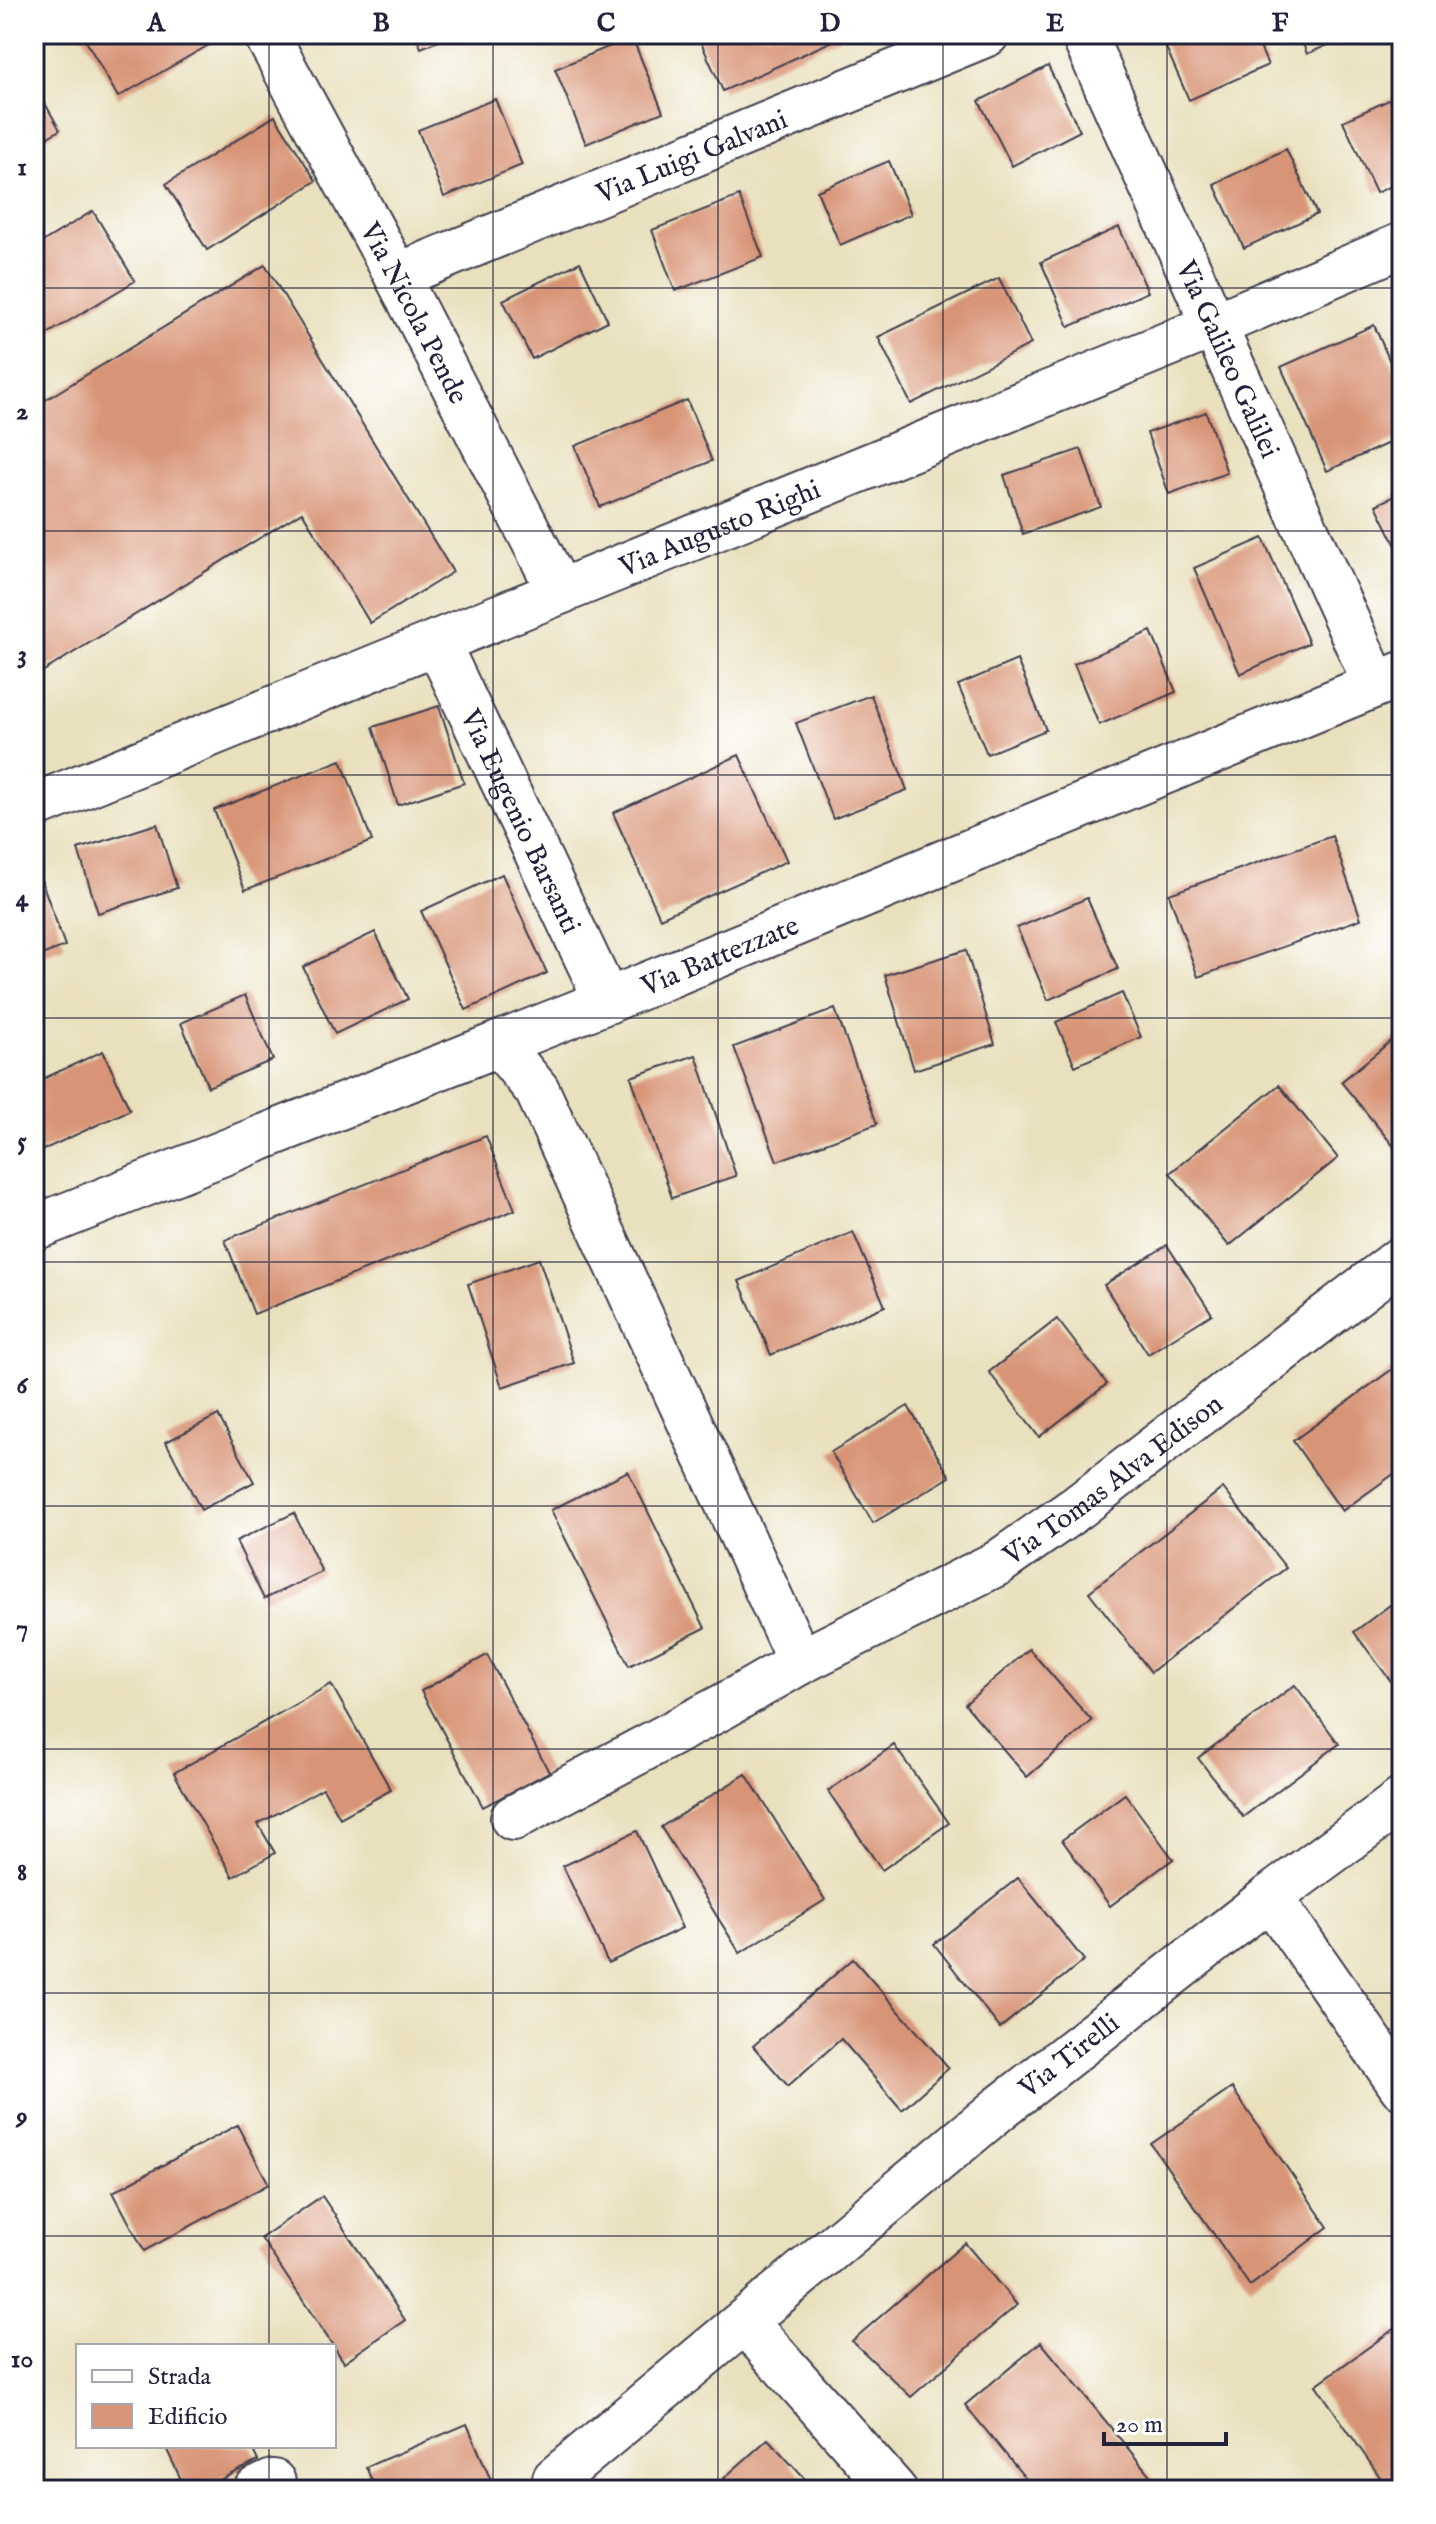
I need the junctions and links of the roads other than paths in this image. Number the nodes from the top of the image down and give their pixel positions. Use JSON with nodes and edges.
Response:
{"nodes":[{"id":1,"x":266,"y":34,"type":"edge"},
{"id":2,"x":987,"y":34,"type":"edge"},
{"id":3,"x":1083,"y":34,"type":"edge"},
{"id":4,"x":1402,"y":245,"type":"edge"},
{"id":5,"x":397,"y":276,"type":"junction"},
{"id":6,"x":1213,"y":326,"type":"junction"},
{"id":7,"x":560,"y":592,"type":"junction"},
{"id":8,"x":437,"y":642,"type":"junction"},
{"id":9,"x":1389,"y":678,"type":"edge"},
{"id":10,"x":34,"y":806,"type":"edge"},
{"id":11,"x":607,"y":1001,"type":"junction"},
{"id":12,"x":499,"y":1044,"type":"junction"},
{"id":13,"x":34,"y":1228,"type":"edge"},
{"id":14,"x":1402,"y":1258,"type":"edge"},
{"id":15,"x":800,"y":1662,"type":"junction"},
{"id":16,"x":1402,"y":1800,"type":"edge"},
{"id":17,"x":513,"y":1818,"type":"dead end"},
{"id":18,"x":1270,"y":1897,"type":"junction"},
{"id":19,"x":1402,"y":2087,"type":"edge"},
{"id":20,"x":745,"y":2322,"type":"junction"},
{"id":21,"x":555,"y":2479,"type":"dead end"},
{"id":22,"x":894,"y":2490,"type":"edge"}],
"edges":[{"from":1,"to":5,"type":"street","name":"Via Nicola Pende"},
{"from":2,"to":5,"type":"street","name":"Via Luigi Galvani"},
{"from":3,"to":6,"type":"street","name":"Via Galileo Galilei"},
{"from":4,"to":6,"type":"street","name":"Via Augusto Righi"},
{"from":5,"to":7,"type":"street","name":"Via Nicola Pende"},
{"from":6,"to":7,"type":"street","name":"Via Augusto Righi"},
{"from":6,"to":9,"type":"street","name":"Via Galileo Galilei"},
{"from":7,"to":8,"type":"street","name":"Via Augusto Righi"},
{"from":8,"to":10,"type":"street","name":"Via Augusto Righi"},
{"from":8,"to":11,"type":"street","name":"Via Eugenio Barsanti"},
{"from":9,"to":11,"type":"street","name":"Via Battezzate"},
{"from":11,"to":12,"type":"street","name":"Via Battezzate"},
{"from":12,"to":13,"type":"street","name":"Via Battezzate"},
{"from":12,"to":15,"type":"street"},
{"from":14,"to":15,"type":"street","name":"Via Tomas Alva Edison"},
{"from":15,"to":17,"type":"street","name":"Via Tomas Alva Edison"},
{"from":16,"to":18,"type":"street","name":"Via Tirelli"},
{"from":18,"to":19,"type":"street"},
{"from":18,"to":20,"type":"street","name":"Via Tirelli"},
{"from":20,"to":21,"type":"street","name":"Via Tirelli"},
{"from":20,"to":22,"type":"street"}]}
